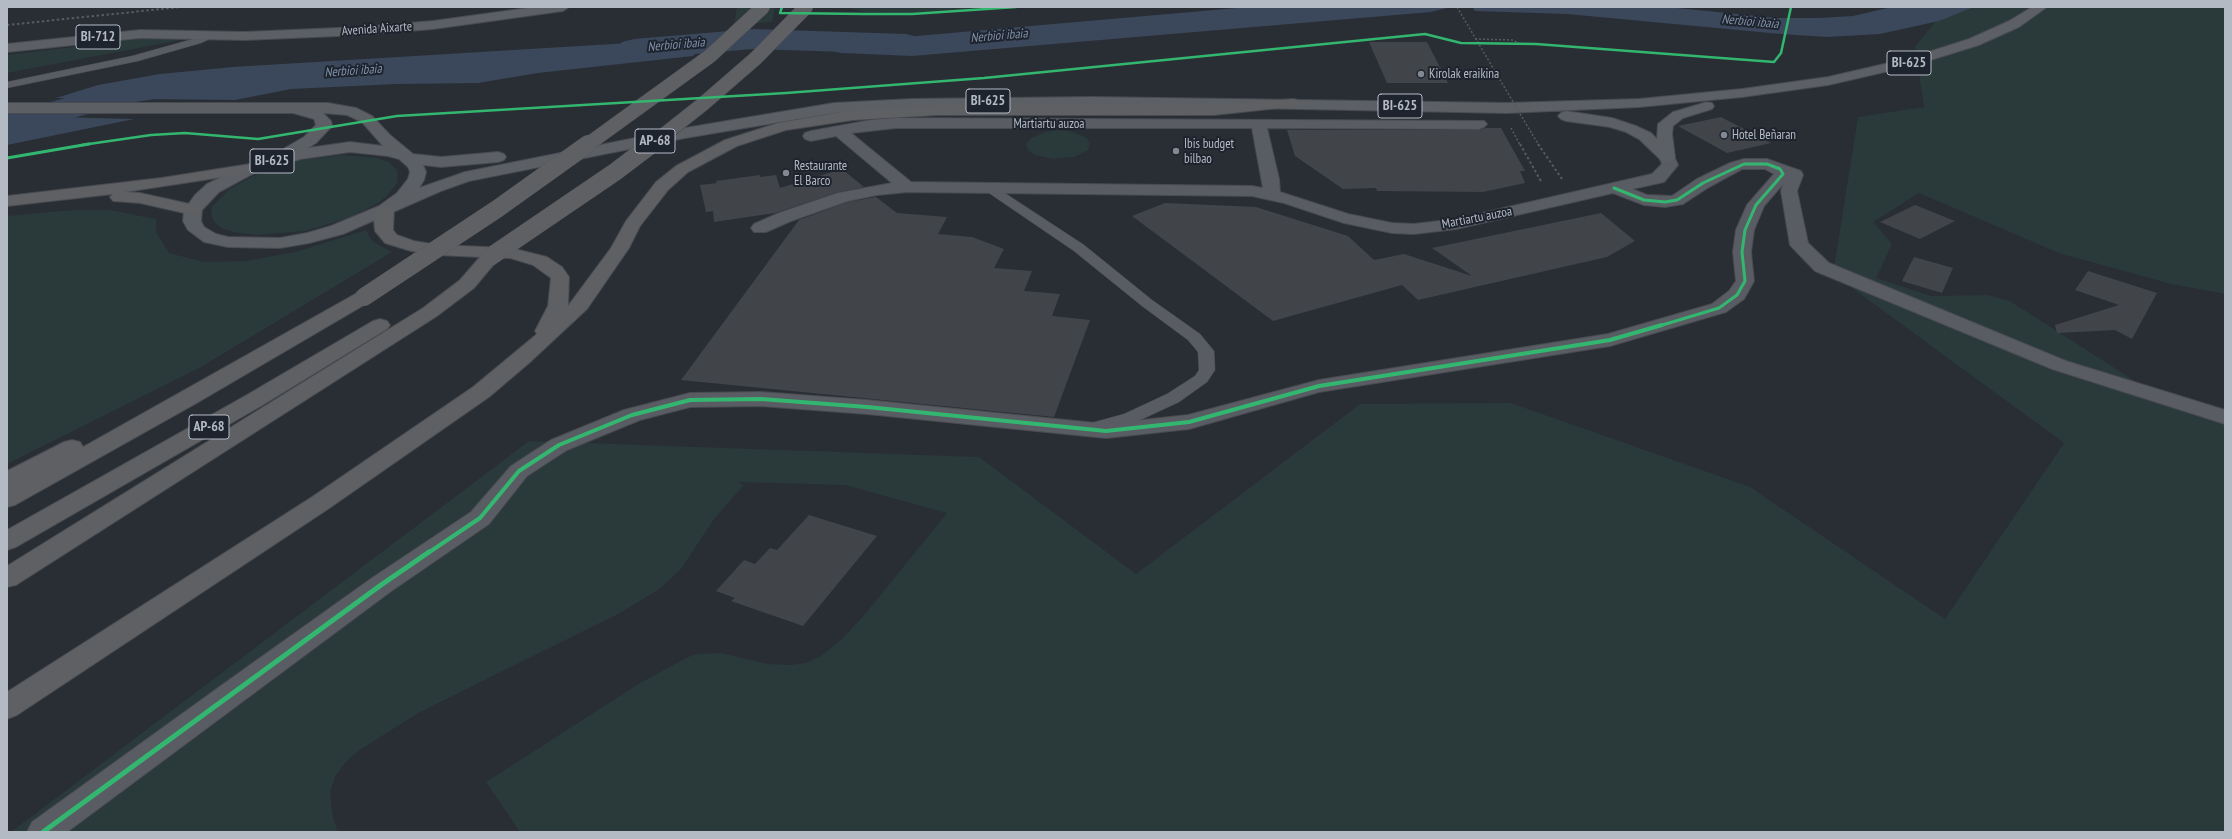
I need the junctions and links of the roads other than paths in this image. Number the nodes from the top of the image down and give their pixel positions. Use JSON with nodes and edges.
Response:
{"nodes":[{"id":1,"x":563,"y":7,"type":"edge"},
{"id":2,"x":763,"y":7,"type":"edge"},
{"id":3,"x":806,"y":7,"type":"edge"},
{"id":4,"x":2041,"y":7,"type":"edge"},
{"id":5,"x":210,"y":35,"type":"junction"},
{"id":6,"x":7,"y":48,"type":"edge"},
{"id":7,"x":170,"y":49,"type":"junction"},
{"id":8,"x":7,"y":76,"type":"edge"},
{"id":9,"x":7,"y":85,"type":"edge"},
{"id":10,"x":1768,"y":90,"type":"junction"},
{"id":11,"x":1293,"y":103,"type":"junction"},
{"id":12,"x":7,"y":108,"type":"edge"},
{"id":13,"x":273,"y":108,"type":"junction"},
{"id":14,"x":1507,"y":108,"type":"junction"},
{"id":15,"x":1479,"y":124,"type":"dead end"},
{"id":16,"x":1258,"y":125,"type":"junction"},
{"id":17,"x":839,"y":131,"type":"junction"},
{"id":18,"x":686,"y":133,"type":"junction"},
{"id":19,"x":811,"y":136,"type":"dead end"},
{"id":20,"x":1667,"y":157,"type":"junction"},
{"id":21,"x":407,"y":158,"type":"junction"},
{"id":22,"x":273,"y":160,"type":"junction"},
{"id":23,"x":250,"y":169,"type":"junction"},
{"id":24,"x":1783,"y":171,"type":"junction"},
{"id":25,"x":907,"y":187,"type":"junction"},
{"id":26,"x":991,"y":188,"type":"junction"},
{"id":27,"x":1614,"y":188,"type":"junction"},
{"id":28,"x":72,"y":193,"type":"junction"},
{"id":29,"x":1272,"y":195,"type":"junction"},
{"id":30,"x":7,"y":201,"type":"edge"},
{"id":31,"x":388,"y":208,"type":"junction"},
{"id":32,"x":193,"y":210,"type":"junction"},
{"id":33,"x":760,"y":228,"type":"dead end"},
{"id":34,"x":490,"y":258,"type":"junction"},
{"id":35,"x":357,"y":295,"type":"junction"},
{"id":36,"x":538,"y":344,"type":"junction"},
{"id":37,"x":2225,"y":417,"type":"edge"},
{"id":38,"x":1090,"y":429,"type":"junction"},
{"id":39,"x":7,"y":480,"type":"edge"},
{"id":40,"x":7,"y":499,"type":"edge"},
{"id":41,"x":7,"y":541,"type":"edge"},
{"id":42,"x":7,"y":578,"type":"edge"},
{"id":43,"x":7,"y":707,"type":"edge"},
{"id":44,"x":43,"y":832,"type":"edge"}],
"edges":[{"from":1,"to":5,"type":"main road","name":"Avenida Aixarte","number":"BI-712"},
{"from":2,"to":35,"type":"highway","number":"AP-68","bridge":true},
{"from":3,"to":34,"type":"highway","number":"AP-68","bridge":true},
{"from":4,"to":10,"type":"main road","number":"BI-625"},
{"from":5,"to":6,"type":"main road","name":"Avenida Aixarte","number":"BI-712"},
{"from":5,"to":7,"type":"lane"},
{"from":7,"to":8,"type":"lane"},
{"from":7,"to":9,"type":"lane"},
{"from":10,"to":14,"type":"main road","number":"BI-625"},
{"from":10,"to":20,"type":"main road"},
{"from":11,"to":14,"type":"main road","number":"BI-625"},
{"from":11,"to":18,"type":"main road","number":"BI-625"},
{"from":11,"to":36,"type":"highway"},
{"from":12,"to":13,"type":"main road","number":"BI-625"},
{"from":13,"to":21,"type":"main road","number":"BI-625"},
{"from":13,"to":22,"type":"main road","number":"BI-625"},
{"from":14,"to":20,"type":"main road"},
{"from":15,"to":16,"type":"street","name":"Martiartu auzoa"},
{"from":16,"to":17,"type":"street","name":"Martiartu auzoa"},
{"from":16,"to":29,"type":"street"},
{"from":17,"to":19,"type":"street","name":"Martiartu auzoa"},
{"from":17,"to":25,"type":"street"},
{"from":18,"to":21,"type":"main road","number":"BI-625"},
{"from":18,"to":31,"type":"main road","number":"BI-625"},
{"from":20,"to":27,"type":"street","name":"Martiartu auzoa"},
{"from":21,"to":22,"type":"main road","number":"BI-625"},
{"from":21,"to":31,"type":"main road","number":"BI-625"},
{"from":22,"to":23,"type":"main road","number":"BI-625"},
{"from":23,"to":28,"type":"highway"},
{"from":23,"to":32,"type":"main road","number":"BI-625"},
{"from":24,"to":27,"type":"street"},
{"from":24,"to":37,"type":"street"},
{"from":24,"to":38,"type":"street"},
{"from":25,"to":26,"type":"street","name":"Martiartu auzoa"},
{"from":25,"to":33,"type":"street","name":"Martiartu auzoa"},
{"from":26,"to":29,"type":"street","name":"Martiartu auzoa"},
{"from":26,"to":38,"type":"lane"},
{"from":27,"to":29,"type":"street","name":"Martiartu auzoa"},
{"from":28,"to":30,"type":"highway"},
{"from":28,"to":32,"type":"highway"},
{"from":31,"to":32,"type":"main road","number":"BI-625"},
{"from":31,"to":36,"type":"highway"},
{"from":34,"to":41,"type":"highway","number":"AP-68"},
{"from":34,"to":42,"type":"highway"},
{"from":35,"to":39,"type":"highway"},
{"from":35,"to":40,"type":"highway","number":"AP-68"},
{"from":36,"to":43,"type":"highway"},
{"from":38,"to":44,"type":"street"}]}
